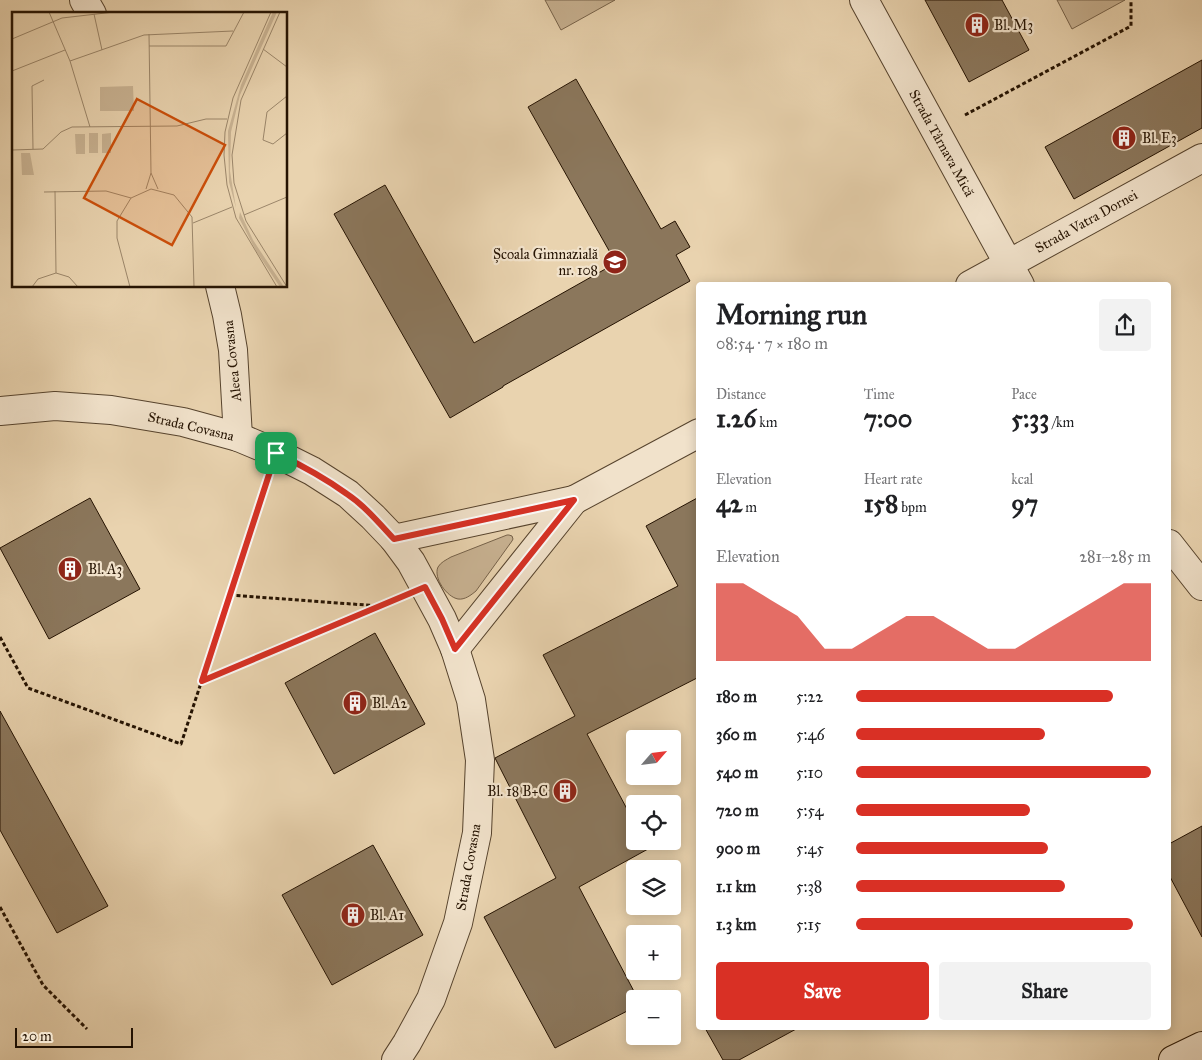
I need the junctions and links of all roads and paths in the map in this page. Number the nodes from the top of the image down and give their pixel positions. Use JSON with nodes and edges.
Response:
{"nodes":[{"id":1,"x":84,"y":0,"type":"edge"},
{"id":2,"x":864,"y":0,"type":"edge"},
{"id":3,"x":1131,"y":0,"type":"edge"},
{"id":4,"x":91,"y":12,"type":"edge"},
{"id":5,"x":935,"y":131,"type":"junction"},
{"id":6,"x":1202,"y":158,"type":"edge"},
{"id":7,"x":1014,"y":275,"type":"edge"},
{"id":8,"x":983,"y":282,"type":"edge"},
{"id":9,"x":221,"y":288,"type":"edge"},
{"id":10,"x":0,"y":411,"type":"edge"},
{"id":11,"x":696,"y":435,"type":"edge"},
{"id":12,"x":238,"y":437,"type":"junction"},
{"id":13,"x":276,"y":453,"type":"junction"},
{"id":14,"x":574,"y":500,"type":"junction"},
{"id":15,"x":394,"y":539,"type":"junction"},
{"id":16,"x":1171,"y":547,"type":"edge"},
{"id":17,"x":1202,"y":586,"type":"edge"},
{"id":18,"x":425,"y":587,"type":"junction"},
{"id":19,"x":230,"y":595,"type":"junction"},
{"id":20,"x":380,"y":606,"type":"junction"},
{"id":21,"x":0,"y":636,"type":"edge"},
{"id":22,"x":455,"y":649,"type":"junction"},
{"id":23,"x":202,"y":681,"type":"junction"},
{"id":24,"x":0,"y":907,"type":"edge"},
{"id":25,"x":87,"y":1029,"type":"dead end"},
{"id":26,"x":1202,"y":1046,"type":"edge"},
{"id":27,"x":396,"y":1060,"type":"edge"},
{"id":28,"x":1173,"y":1060,"type":"edge"}],
"edges":[{"from":1,"to":4,"type":"street"},
{"from":2,"to":5,"type":"street","name":"Strada Târnava Mică"},
{"from":3,"to":5,"type":"path"},
{"from":5,"to":7,"type":"street","name":"Strada Târnava Mică"},
{"from":6,"to":7,"type":"street","name":"Strada Vatra Dornei"},
{"from":7,"to":8,"type":"street","name":"Strada Vatra Dornei"},
{"from":9,"to":12,"type":"street","name":"Aleea Covasna"},
{"from":10,"to":12,"type":"street","name":"Strada Covasna"},
{"from":11,"to":14,"type":"street"},
{"from":12,"to":13,"type":"street","name":"Strada Covasna"},
{"from":13,"to":15,"type":"street","name":"Strada Covasna"},
{"from":13,"to":19,"type":"path"},
{"from":14,"to":15,"type":"street"},
{"from":14,"to":22,"type":"street"},
{"from":15,"to":18,"type":"street","name":"Strada Covasna"},
{"from":16,"to":17,"type":"street"},
{"from":18,"to":20,"type":"path"},
{"from":18,"to":22,"type":"street","name":"Strada Covasna"},
{"from":19,"to":20,"type":"path"},
{"from":19,"to":23,"type":"path"},
{"from":20,"to":23,"type":"path"},
{"from":21,"to":23,"type":"path"},
{"from":22,"to":27,"type":"street","name":"Strada Covasna"},
{"from":24,"to":25,"type":"path"},
{"from":26,"to":28,"type":"street"}]}
